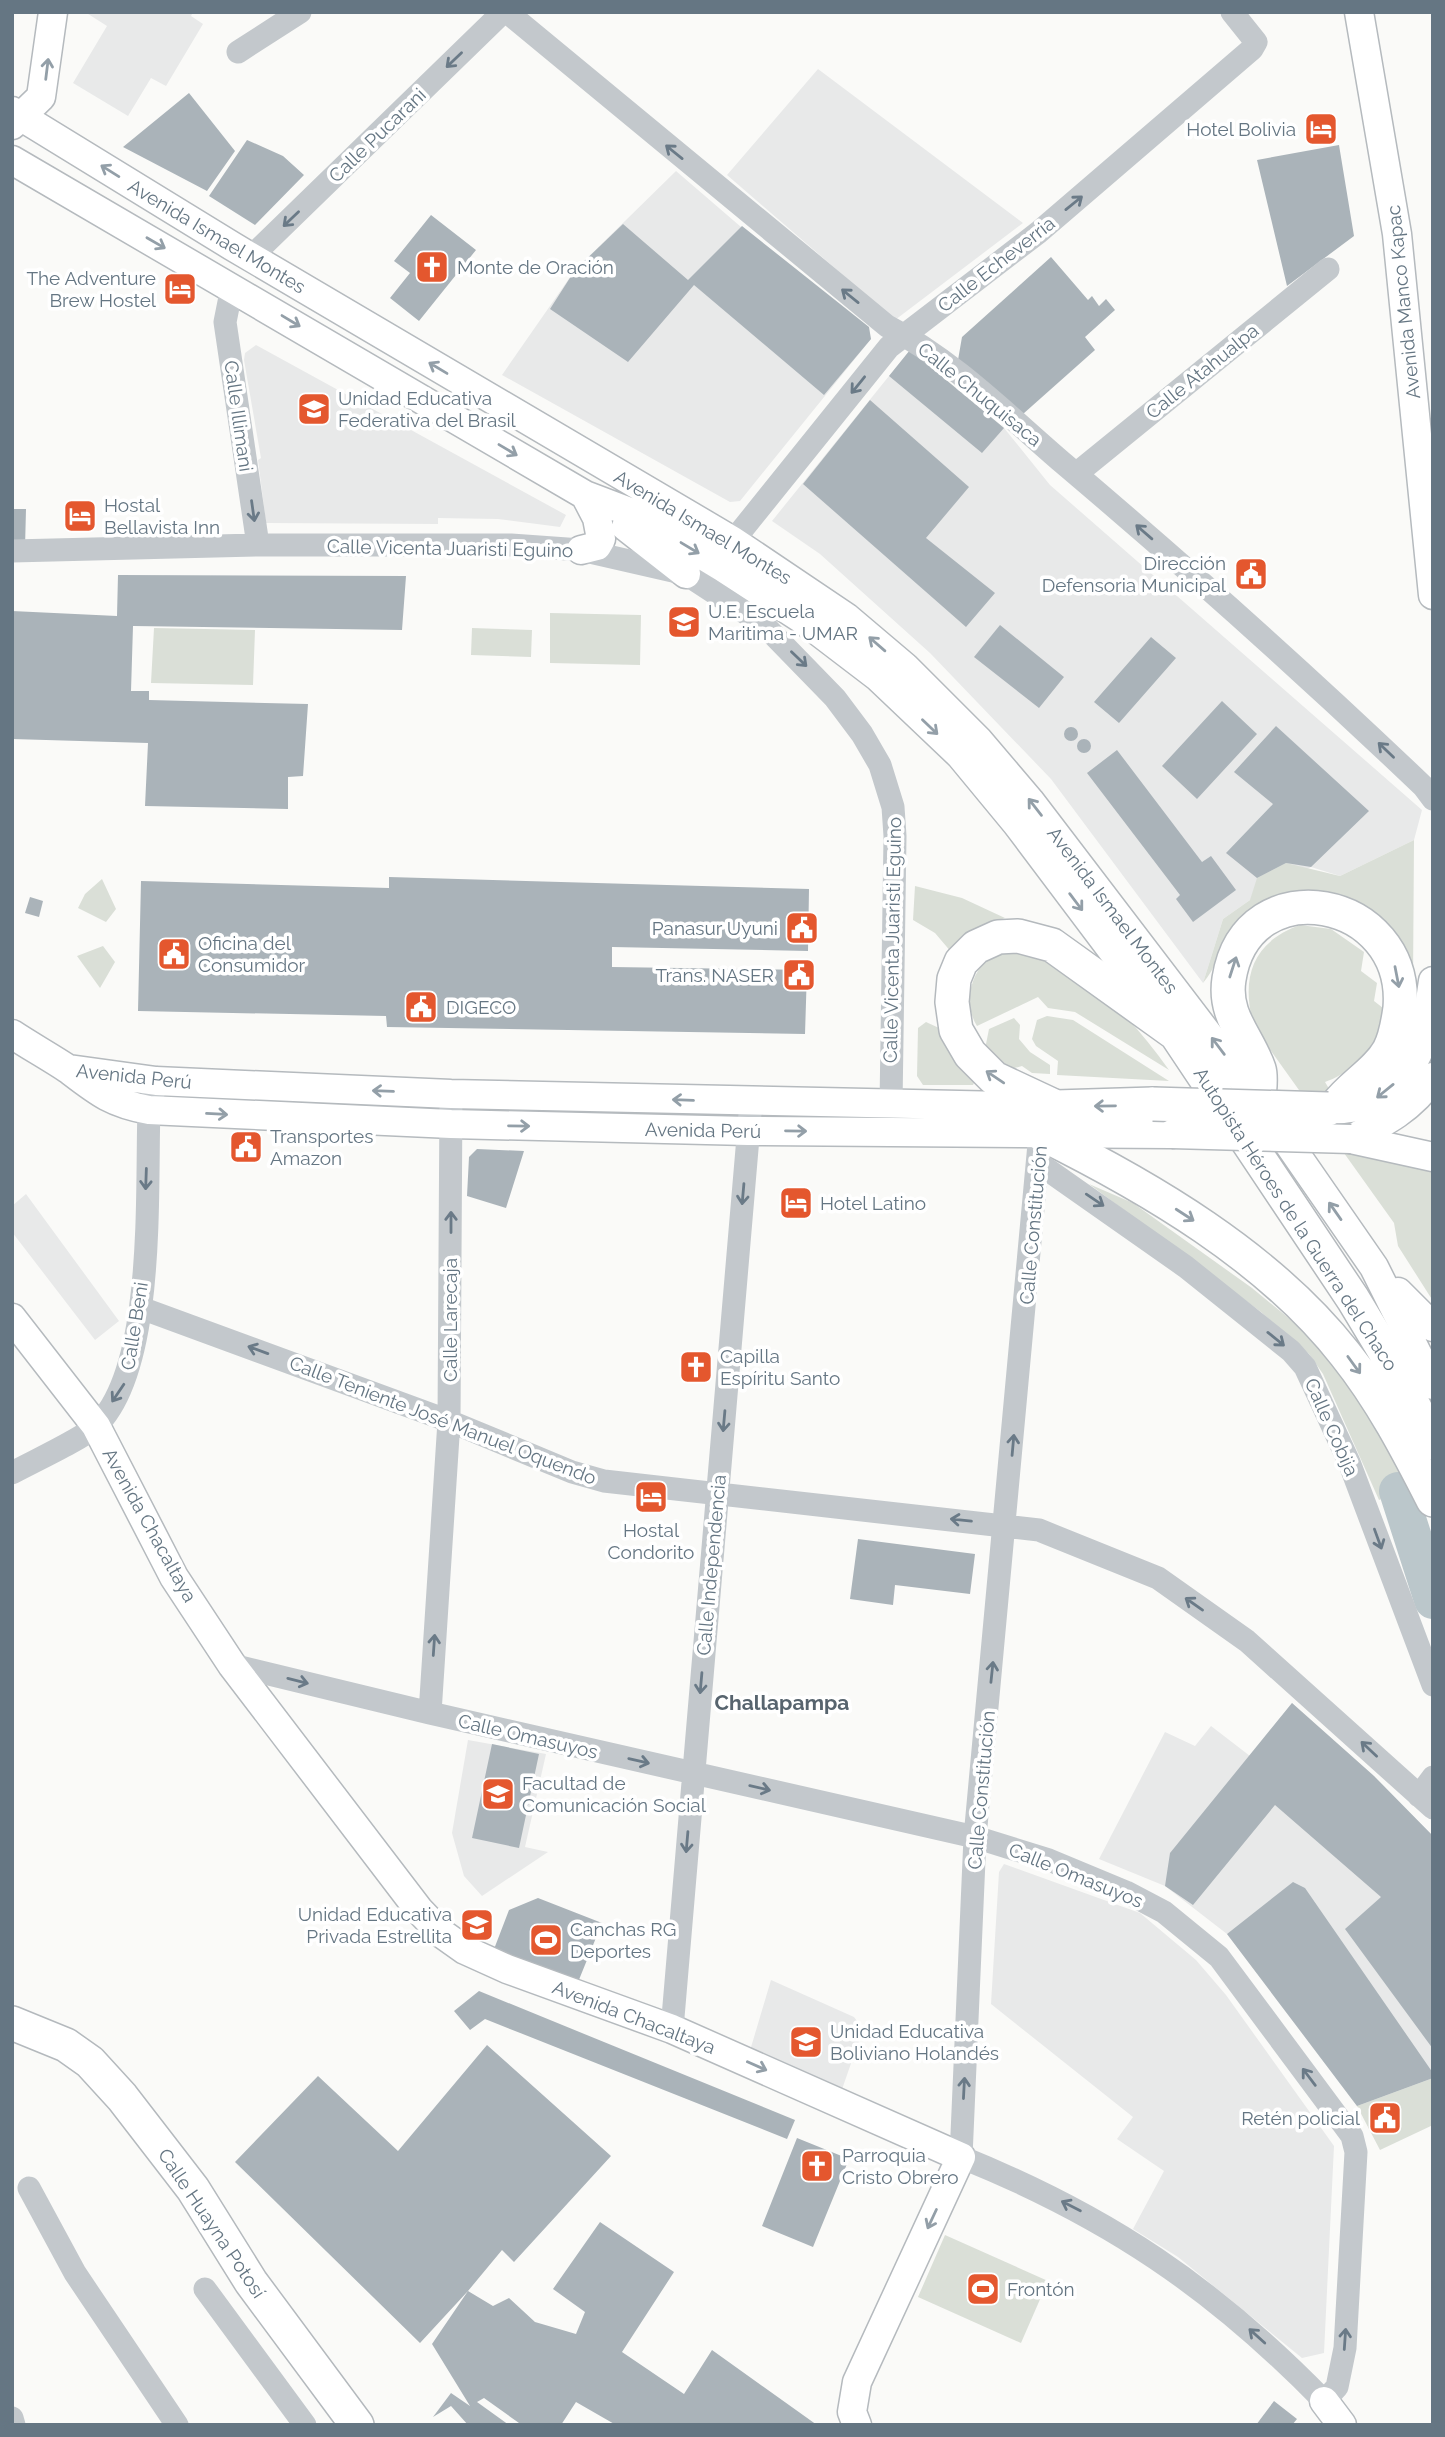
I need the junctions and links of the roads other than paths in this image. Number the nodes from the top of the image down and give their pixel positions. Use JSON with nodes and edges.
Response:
{"nodes":[{"id":1,"x":54,"y":12,"type":"edge"},
{"id":2,"x":300,"y":12,"type":"edge"},
{"id":3,"x":505,"y":12,"type":"edge"},
{"id":4,"x":1232,"y":12,"type":"edge"},
{"id":5,"x":1359,"y":12,"type":"edge"},
{"id":6,"x":238,"y":52,"type":"dead end"},
{"id":7,"x":16,"y":118,"type":"edge"},
{"id":8,"x":12,"y":160,"type":"edge"},
{"id":9,"x":251,"y":257,"type":"junction"},
{"id":10,"x":1328,"y":269,"type":"dead end"},
{"id":11,"x":232,"y":287,"type":"junction"},
{"id":12,"x":905,"y":335,"type":"junction"},
{"id":13,"x":602,"y":466,"type":"junction"},
{"id":14,"x":1076,"y":474,"type":"junction"},
{"id":15,"x":585,"y":495,"type":"junction"},
{"id":16,"x":733,"y":541,"type":"junction"},
{"id":17,"x":258,"y":545,"type":"junction"},
{"id":18,"x":580,"y":550,"type":"junction"},
{"id":19,"x":12,"y":551,"type":"edge"},
{"id":20,"x":686,"y":574,"type":"junction"},
{"id":21,"x":1433,"y":594,"type":"edge"},
{"id":22,"x":1433,"y":799,"type":"edge"},
{"id":23,"x":1433,"y":981,"type":"edge"},
{"id":24,"x":1430,"y":1028,"type":"edge"},
{"id":25,"x":12,"y":1034,"type":"edge"},
{"id":26,"x":1176,"y":1034,"type":"junction"},
{"id":27,"x":66,"y":1069,"type":"junction"},
{"id":28,"x":1433,"y":1077,"type":"edge"},
{"id":29,"x":156,"y":1081,"type":"junction"},
{"id":30,"x":451,"y":1094,"type":"junction"},
{"id":31,"x":1259,"y":1101,"type":"junction"},
{"id":32,"x":751,"y":1102,"type":"junction"},
{"id":33,"x":1331,"y":1108,"type":"junction"},
{"id":34,"x":149,"y":1110,"type":"junction"},
{"id":35,"x":891,"y":1119,"type":"junction"},
{"id":36,"x":451,"y":1124,"type":"junction"},
{"id":37,"x":748,"y":1131,"type":"junction"},
{"id":38,"x":1045,"y":1134,"type":"junction"},
{"id":39,"x":1351,"y":1139,"type":"junction"},
{"id":40,"x":1433,"y":1157,"type":"edge"},
{"id":41,"x":1374,"y":1267,"type":"junction"},
{"id":42,"x":141,"y":1308,"type":"junction"},
{"id":43,"x":12,"y":1318,"type":"edge"},
{"id":44,"x":1433,"y":1327,"type":"edge"},
{"id":45,"x":1433,"y":1385,"type":"edge"},
{"id":46,"x":449,"y":1421,"type":"junction"},
{"id":47,"x":96,"y":1426,"type":"junction"},
{"id":48,"x":1433,"y":1443,"type":"edge"},
{"id":49,"x":12,"y":1473,"type":"edge"},
{"id":50,"x":718,"y":1493,"type":"junction"},
{"id":51,"x":1433,"y":1500,"type":"edge"},
{"id":52,"x":1006,"y":1526,"type":"junction"},
{"id":53,"x":232,"y":1665,"type":"junction"},
{"id":54,"x":1433,"y":1685,"type":"edge"},
{"id":55,"x":430,"y":1713,"type":"junction"},
{"id":56,"x":693,"y":1773,"type":"junction"},
{"id":57,"x":1433,"y":1777,"type":"edge"},
{"id":58,"x":1426,"y":1802,"type":"edge"},
{"id":59,"x":975,"y":1837,"type":"junction"},
{"id":60,"x":12,"y":2023,"type":"edge"},
{"id":61,"x":672,"y":2029,"type":"junction"},
{"id":62,"x":961,"y":2157,"type":"junction"},
{"id":63,"x":29,"y":2188,"type":"dead end"},
{"id":64,"x":205,"y":2289,"type":"dead end"},
{"id":65,"x":1324,"y":2401,"type":"junction"},
{"id":66,"x":12,"y":2418,"type":"edge"},
{"id":67,"x":14,"y":2425,"type":"edge"},
{"id":68,"x":177,"y":2425,"type":"edge"},
{"id":69,"x":305,"y":2425,"type":"edge"},
{"id":70,"x":357,"y":2425,"type":"edge"},
{"id":71,"x":857,"y":2425,"type":"edge"},
{"id":72,"x":1342,"y":2425,"type":"edge"}],
"edges":[{"from":7,"to":1,"type":"main road","one_way":true},
{"from":2,"to":6,"type":"street"},
{"from":3,"to":9,"type":"street","name":"Calle Pucarani","one_way":true},
{"from":12,"to":3,"type":"street","name":"Calle Chuquisaca","one_way":true},
{"from":12,"to":4,"type":"street","name":"Calle Echeverria","one_way":true},
{"from":5,"to":21,"type":"main road","name":"Avenida Manco Kapac"},
{"from":9,"to":7,"type":"main road","name":"Avenida Ismael Montes","one_way":true},
{"from":8,"to":11,"type":"main road","name":"Avenida Ismael Montes","one_way":true},
{"from":9,"to":11,"type":"main road"},
{"from":13,"to":9,"type":"main road","name":"Avenida Ismael Montes","one_way":true},
{"from":10,"to":14,"type":"street","name":"Calle Atahualpa"},
{"from":11,"to":15,"type":"main road","name":"Avenida Ismael Montes","one_way":true},
{"from":11,"to":17,"type":"street","name":"Calle Illimani","one_way":true},
{"from":12,"to":14,"type":"street","name":"Calle Chuquisaca"},
{"from":12,"to":16,"type":"street","name":"Calle Echeverria","one_way":true},
{"from":13,"to":15,"type":"main road"},
{"from":13,"to":16,"type":"main road","name":"Avenida Ismael Montes"},
{"from":22,"to":14,"type":"street","name":"Calle Chuquisaca","one_way":true},
{"from":15,"to":18,"type":"main road"},
{"from":15,"to":20,"type":"main road"},
{"from":15,"to":26,"type":"main road","name":"Avenida Ismael Montes","one_way":true},
{"from":31,"to":16,"type":"main road","name":"Avenida Ismael Montes","one_way":true},
{"from":17,"to":18,"type":"street","name":"Calle Vicenta Juaristi Eguino"},
{"from":17,"to":19,"type":"street","name":"Calle Vicenta Juaristi Eguino"},
{"from":18,"to":20,"type":"street","name":"Calle Vicenta Juaristi Eguino"},
{"from":20,"to":35,"type":"street","name":"Calle Vicenta Juaristi Eguino","one_way":true},
{"from":23,"to":24,"type":"main road"},
{"from":24,"to":33,"type":"highway","one_way":true},
{"from":25,"to":27,"type":"main road","name":"Avenida Perú"},
{"from":38,"to":26,"type":"highway","one_way":true},
{"from":26,"to":48,"type":"highway","name":"Autopista Héroes de la Guerra del Chaco"},
{"from":27,"to":29,"type":"main road","name":"Avenida Perú"},
{"from":27,"to":34,"type":"main road","name":"Avenida Perú"},
{"from":28,"to":39,"type":"main road"},
{"from":30,"to":29,"type":"main road","name":"Avenida Perú","one_way":true},
{"from":29,"to":34,"type":"street","name":"Calle Beni"},
{"from":32,"to":30,"type":"main road","name":"Avenida Perú","one_way":true},
{"from":30,"to":36,"type":"street","name":"Calle Larecaja"},
{"from":31,"to":33,"type":"highway","one_way":true},
{"from":41,"to":31,"type":"main road","name":"Autopista Héroes de la Guerra del Chaco","one_way":true},
{"from":32,"to":35,"type":"main road","name":"Avenida Perú"},
{"from":32,"to":37,"type":"street","name":"Calle Independencia"},
{"from":33,"to":38,"type":"highway","name":"Avenida Perú","one_way":true,"bridge":true},
{"from":34,"to":36,"type":"main road","name":"Avenida Perú","one_way":true},
{"from":34,"to":42,"type":"street","name":"Calle Beni","one_way":true},
{"from":37,"to":35,"type":"main road","name":"Avenida Perú","one_way":true},
{"from":35,"to":38,"type":"main road","name":"Avenida Perú"},
{"from":36,"to":37,"type":"main road","name":"Avenida Perú","one_way":true},
{"from":46,"to":36,"type":"street","name":"Calle Larecaja","one_way":true},
{"from":37,"to":50,"type":"street","name":"Calle Independencia","one_way":true},
{"from":38,"to":39,"type":"main road","name":"Avenida Perú","bridge":true},
{"from":38,"to":51,"type":"highway","one_way":true},
{"from":52,"to":38,"type":"street","name":"Calle Constitución","one_way":true},
{"from":38,"to":54,"type":"street","name":"Calle Cobija","one_way":true},
{"from":39,"to":40,"type":"main road","name":"Avenida Perú"},
{"from":41,"to":44,"type":"main road"},
{"from":41,"to":45,"type":"main road","name":"Autopista Héroes de la Guerra del Chaco"},
{"from":46,"to":42,"type":"street","name":"Calle Teniente José Manuel Oquendo","one_way":true},
{"from":42,"to":47,"type":"street","name":"Calle Beni","one_way":true},
{"from":43,"to":47,"type":"main road","name":"Avenida Chacaltaya"},
{"from":46,"to":50,"type":"street","name":"Calle Teniente José Manuel Oquendo"},
{"from":55,"to":46,"type":"street","name":"Calle Larecaja","one_way":true},
{"from":47,"to":49,"type":"street","name":"Calle Beni"},
{"from":47,"to":53,"type":"main road","name":"Avenida Chacaltaya"},
{"from":52,"to":50,"type":"street","name":"Calle Teniente José Manuel Oquendo","one_way":true},
{"from":50,"to":56,"type":"street","name":"Calle Independencia","one_way":true},
{"from":58,"to":52,"type":"street","name":"Calle Teniente José Manuel Oquendo","one_way":true},
{"from":59,"to":52,"type":"street","name":"Calle Constitución","one_way":true},
{"from":53,"to":55,"type":"street","name":"Calle Omasuyos","one_way":true},
{"from":53,"to":61,"type":"main road","name":"Avenida Chacaltaya"},
{"from":55,"to":56,"type":"street","name":"Calle Omasuyos","one_way":true},
{"from":56,"to":59,"type":"street","name":"Calle Omasuyos","one_way":true},
{"from":56,"to":61,"type":"street","name":"Calle Independencia","one_way":true},
{"from":57,"to":58,"type":"street"},
{"from":62,"to":59,"type":"street","name":"Calle Constitución","one_way":true},
{"from":65,"to":59,"type":"street","name":"Calle Omasuyos","one_way":true},
{"from":60,"to":70,"type":"highway","name":"Calle Huayna Potosí"},
{"from":61,"to":62,"type":"main road","name":"Avenida Chacaltaya","one_way":true},
{"from":65,"to":62,"type":"street","name":"Avenida Chacaltaya","one_way":true},
{"from":62,"to":71,"type":"main road","name":"Calle Constitución","one_way":true},
{"from":63,"to":68,"type":"street"},
{"from":64,"to":69,"type":"street"},
{"from":65,"to":72,"type":"main road","name":"Avenida Chacaltaya"},
{"from":66,"to":67,"type":"street"}]}
